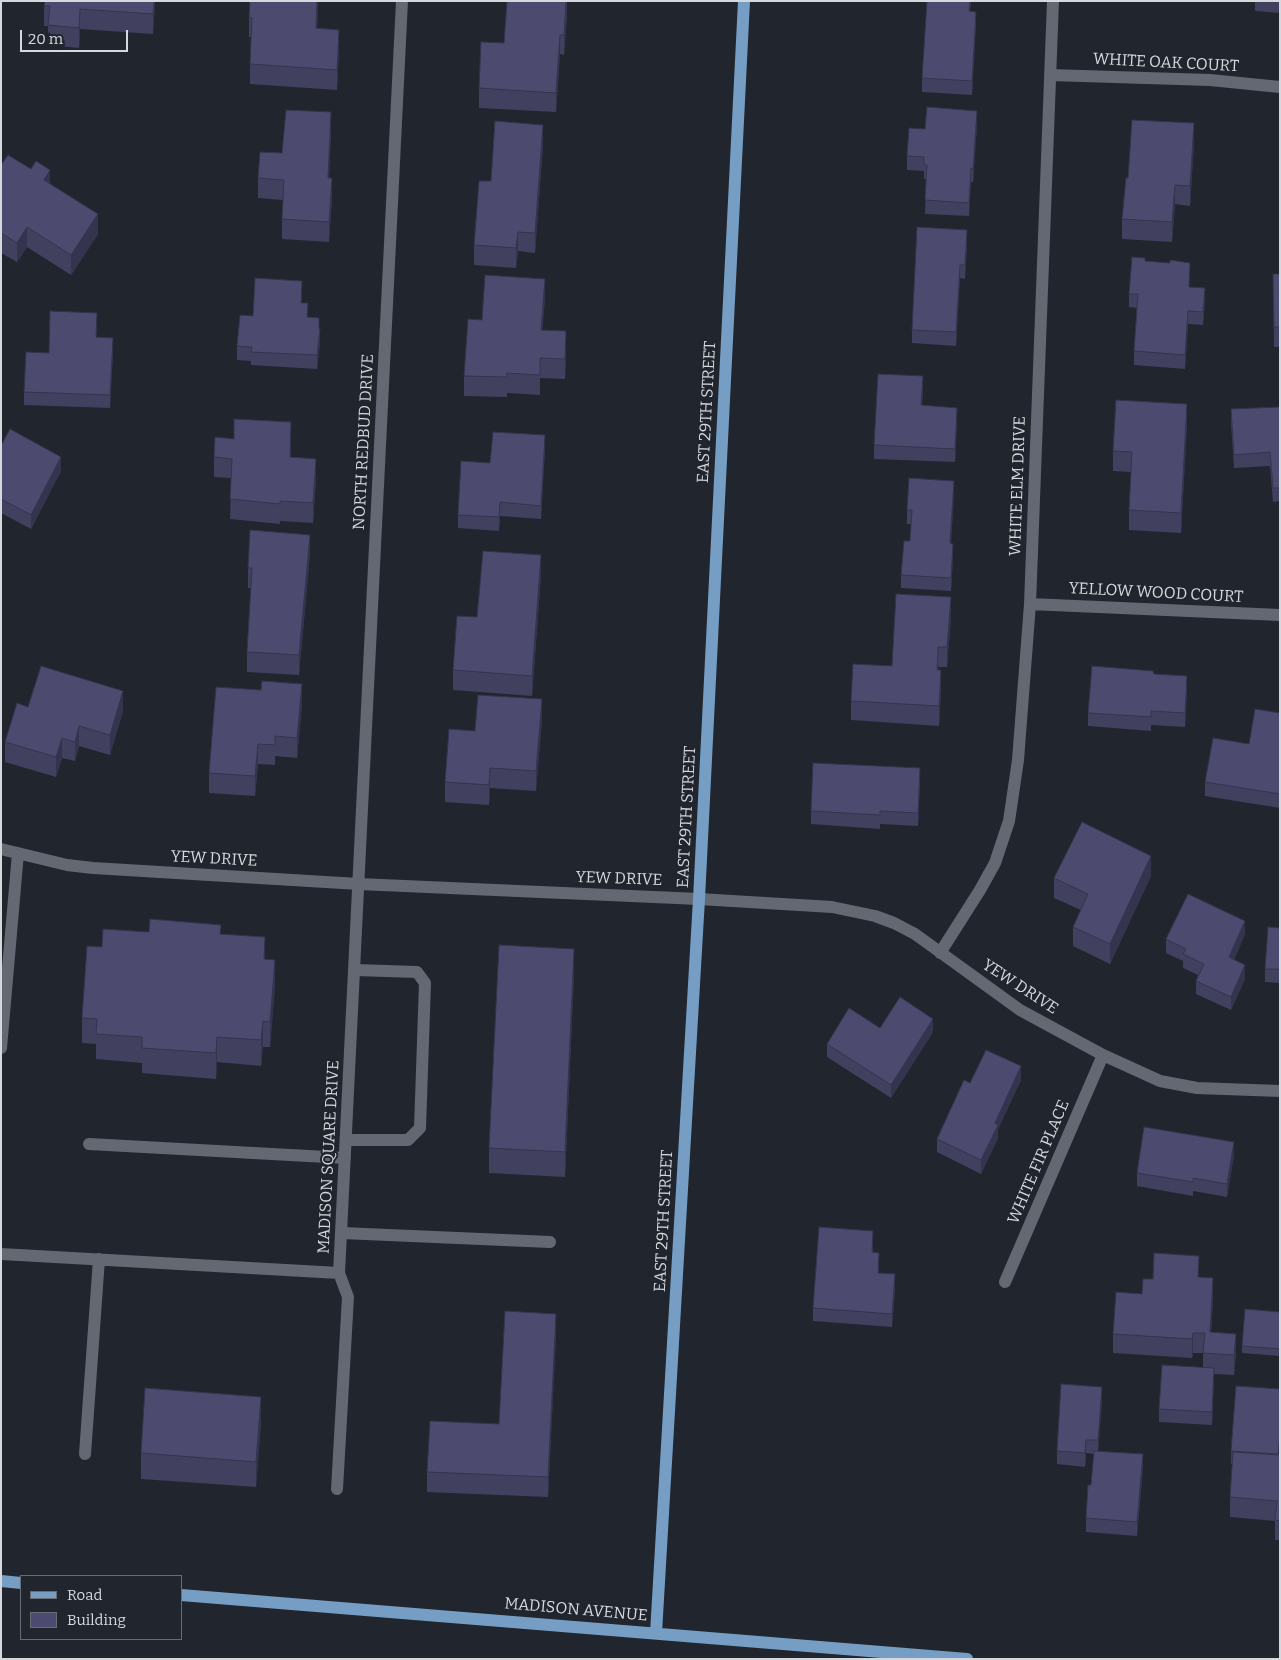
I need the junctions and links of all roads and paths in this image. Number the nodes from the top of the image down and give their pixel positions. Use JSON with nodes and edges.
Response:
{"nodes":[{"id":1,"x":402,"y":1,"type":"edge"},
{"id":2,"x":744,"y":1,"type":"edge"},
{"id":3,"x":1053,"y":1,"type":"edge"},
{"id":4,"x":1050,"y":75,"type":"junction"},
{"id":5,"x":1280,"y":87,"type":"edge"},
{"id":6,"x":1030,"y":604,"type":"junction"},
{"id":7,"x":1280,"y":615,"type":"edge"},
{"id":8,"x":1,"y":849,"type":"edge"},
{"id":9,"x":18,"y":853,"type":"junction"},
{"id":10,"x":359,"y":884,"type":"junction"},
{"id":11,"x":699,"y":899,"type":"junction"},
{"id":12,"x":940,"y":953,"type":"junction"},
{"id":13,"x":354,"y":970,"type":"junction"},
{"id":14,"x":1,"y":1048,"type":"edge"},
{"id":15,"x":1103,"y":1055,"type":"junction"},
{"id":16,"x":1280,"y":1091,"type":"edge"},
{"id":17,"x":346,"y":1140,"type":"junction"},
{"id":18,"x":89,"y":1144,"type":"dead end"},
{"id":19,"x":345,"y":1158,"type":"junction"},
{"id":20,"x":342,"y":1233,"type":"junction"},
{"id":21,"x":550,"y":1242,"type":"dead end"},
{"id":22,"x":1,"y":1254,"type":"edge"},
{"id":23,"x":100,"y":1259,"type":"junction"},
{"id":24,"x":339,"y":1273,"type":"junction"},
{"id":25,"x":1005,"y":1282,"type":"dead end"},
{"id":26,"x":85,"y":1454,"type":"dead end"},
{"id":27,"x":337,"y":1489,"type":"dead end"},
{"id":28,"x":1,"y":1581,"type":"edge"},
{"id":29,"x":20,"y":1582,"type":"edge"},
{"id":30,"x":182,"y":1595,"type":"edge"},
{"id":31,"x":656,"y":1633,"type":"junction"},
{"id":32,"x":967,"y":1659,"type":"edge"}],
"edges":[{"from":1,"to":10,"type":"street","name":"NORTH REDBUD DRIVE"},
{"from":2,"to":11,"type":"main road","name":"EAST 29TH STREET"},
{"from":3,"to":4,"type":"street","name":"WHITE ELM DRIVE"},
{"from":4,"to":5,"type":"street","name":"WHITE OAK COURT"},
{"from":4,"to":6,"type":"street","name":"WHITE ELM DRIVE"},
{"from":6,"to":7,"type":"street","name":"YELLOW WOOD COURT"},
{"from":6,"to":12,"type":"street","name":"WHITE ELM DRIVE"},
{"from":8,"to":9,"type":"street","name":"YEW DRIVE"},
{"from":9,"to":10,"type":"street","name":"YEW DRIVE"},
{"from":9,"to":14,"type":"street"},
{"from":10,"to":11,"type":"street","name":"YEW DRIVE"},
{"from":10,"to":13,"type":"street","name":"MADISON SQUARE DRIVE"},
{"from":11,"to":12,"type":"street","name":"YEW DRIVE"},
{"from":11,"to":31,"type":"main road","name":"EAST 29TH STREET"},
{"from":12,"to":15,"type":"street","name":"YEW DRIVE"},
{"from":13,"to":17,"type":"street","name":"MADISON SQUARE DRIVE"},
{"from":13,"to":17,"type":"street"},
{"from":15,"to":16,"type":"street","name":"YEW DRIVE"},
{"from":15,"to":25,"type":"street","name":"WHITE FIR PLACE"},
{"from":17,"to":19,"type":"street","name":"MADISON SQUARE DRIVE"},
{"from":18,"to":19,"type":"street"},
{"from":19,"to":20,"type":"street","name":"MADISON SQUARE DRIVE"},
{"from":20,"to":21,"type":"street"},
{"from":20,"to":24,"type":"street","name":"MADISON SQUARE DRIVE"},
{"from":22,"to":23,"type":"street","name":"MADISON SQUARE DRIVE"},
{"from":23,"to":24,"type":"street","name":"MADISON SQUARE DRIVE"},
{"from":23,"to":26,"type":"street"},
{"from":24,"to":27,"type":"street"},
{"from":28,"to":29,"type":"main road"},
{"from":30,"to":31,"type":"main road","name":"MADISON AVENUE"},
{"from":31,"to":32,"type":"main road","name":"MADISON AVENUE"}]}
